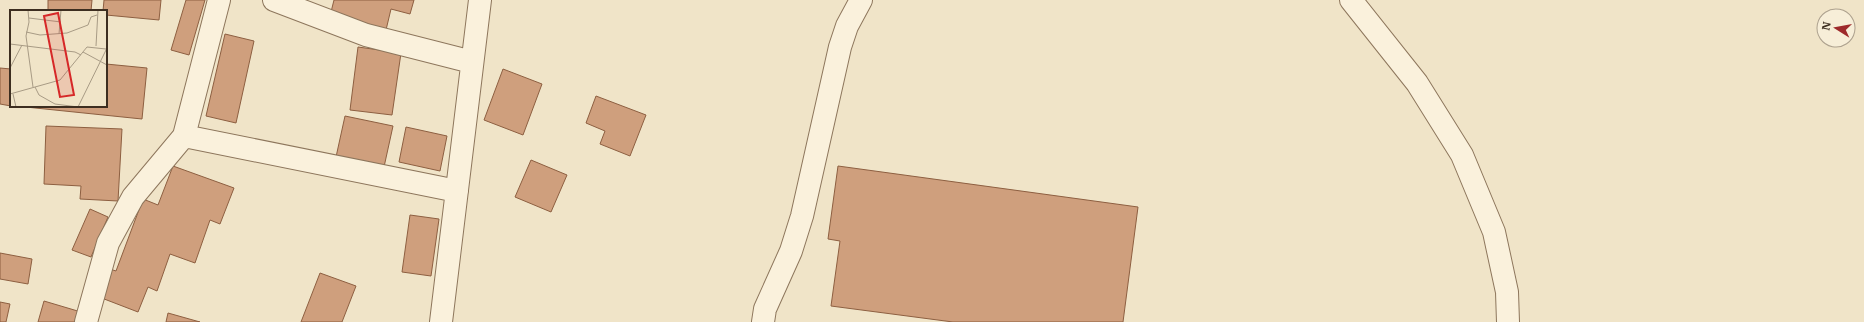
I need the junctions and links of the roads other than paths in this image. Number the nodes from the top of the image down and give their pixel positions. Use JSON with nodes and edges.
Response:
{"nodes":[{"id":1,"x":219,"y":0,"type":"edge"},
{"id":2,"x":274,"y":0,"type":"edge"},
{"id":3,"x":480,"y":0,"type":"edge"},
{"id":4,"x":861,"y":0,"type":"edge"},
{"id":5,"x":1351,"y":0,"type":"edge"},
{"id":6,"x":472,"y":62,"type":"junction"},
{"id":7,"x":184,"y":136,"type":"junction"},
{"id":8,"x":457,"y":191,"type":"junction"},
{"id":9,"x":86,"y":322,"type":"edge"},
{"id":10,"x":441,"y":322,"type":"edge"},
{"id":11,"x":763,"y":322,"type":"edge"},
{"id":12,"x":1508,"y":322,"type":"edge"}],
"edges":[{"from":1,"to":7,"type":"street"},
{"from":2,"to":6,"type":"street"},
{"from":3,"to":6,"type":"street"},
{"from":4,"to":11,"type":"street"},
{"from":5,"to":12,"type":"street"},
{"from":6,"to":8,"type":"street"},
{"from":7,"to":8,"type":"street"},
{"from":7,"to":9,"type":"street"},
{"from":8,"to":10,"type":"street"}]}
